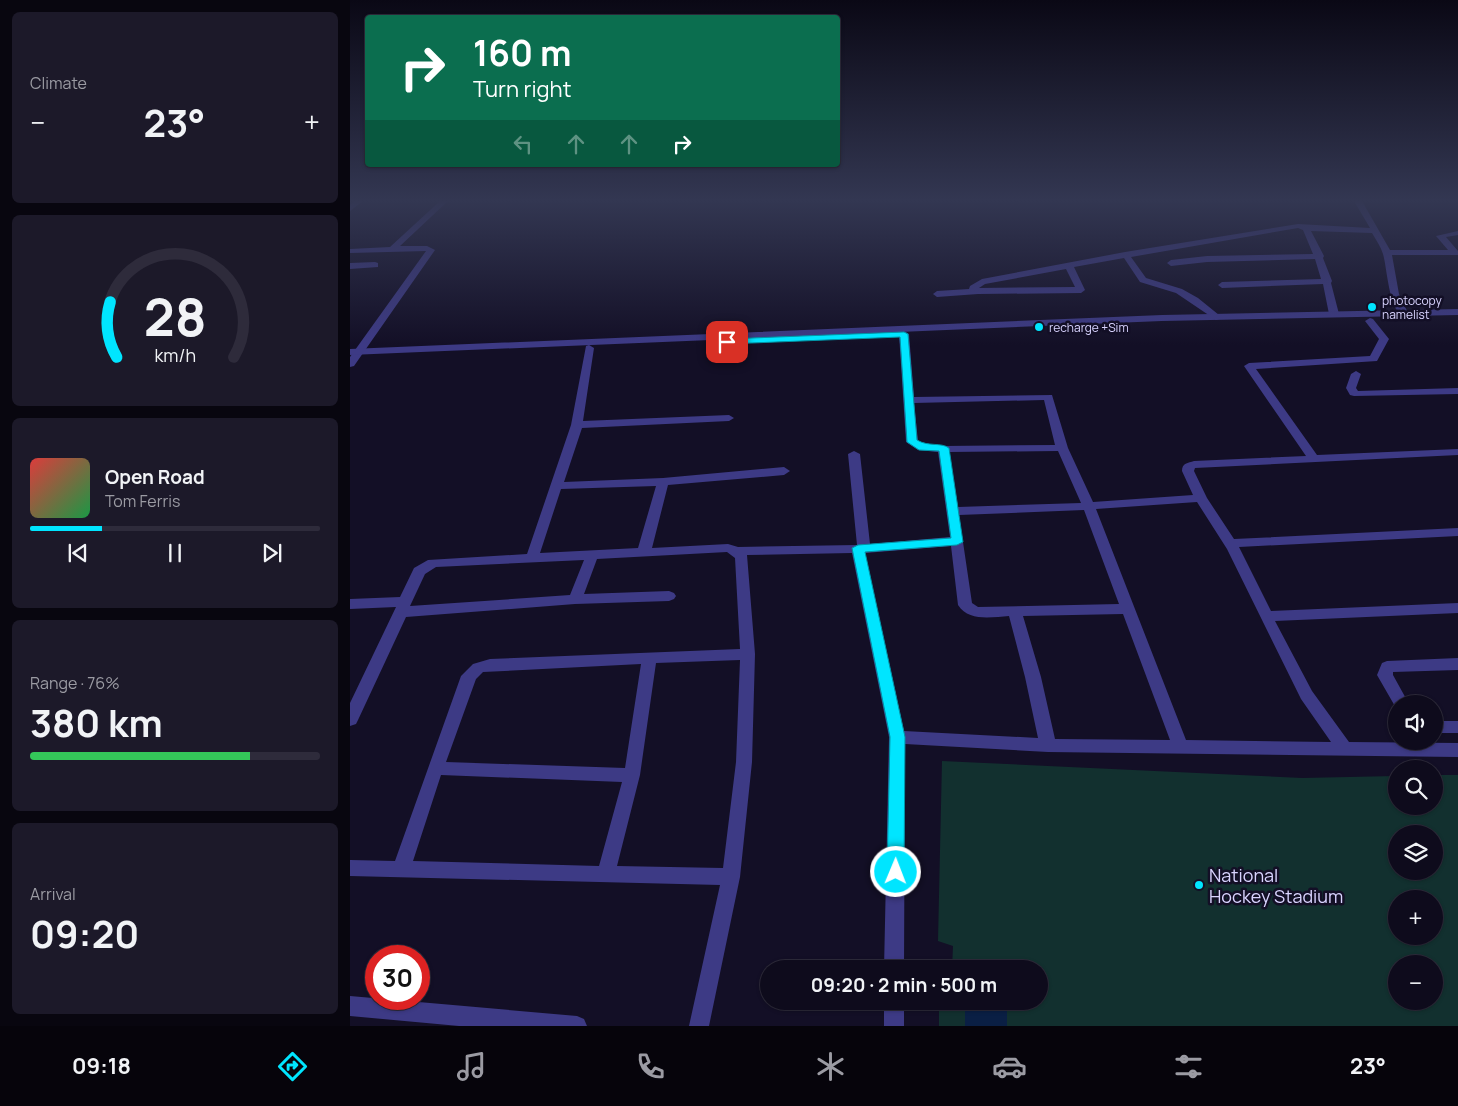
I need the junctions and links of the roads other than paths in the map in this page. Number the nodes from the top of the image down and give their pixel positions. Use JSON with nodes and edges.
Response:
{"nodes":[{"id":1,"x":392,"y":249,"type":"joint"},
{"id":2,"x":396,"y":249,"type":"edge"},
{"id":3,"x":429,"y":249,"type":"edge"},
{"id":4,"x":1155,"y":249,"type":"edge"},
{"id":5,"x":1196,"y":249,"type":"edge"},
{"id":6,"x":1316,"y":249,"type":"edge"},
{"id":7,"x":1385,"y":249,"type":"edge"},
{"id":8,"x":350,"y":250,"type":"edge"},
{"id":9,"x":1387,"y":252,"type":"junction"},
{"id":10,"x":1456,"y":253,"type":"edge"},
{"id":11,"x":1125,"y":254,"type":"junction"},
{"id":12,"x":1320,"y":256,"type":"junction"},
{"id":13,"x":1208,"y":260,"type":"junction"},
{"id":14,"x":1171,"y":263,"type":"dead end"},
{"id":15,"x":375,"y":265,"type":"dead end"},
{"id":16,"x":1069,"y":265,"type":"junction"},
{"id":17,"x":350,"y":266,"type":"edge"},
{"id":18,"x":1328,"y":281,"type":"junction"},
{"id":19,"x":1222,"y":285,"type":"dead end"},
{"id":20,"x":978,"y":291,"type":"junction"},
{"id":21,"x":937,"y":294,"type":"dead end"},
{"id":22,"x":1458,"y":312,"type":"edge"},
{"id":23,"x":1403,"y":313,"type":"junction"},
{"id":24,"x":1334,"y":314,"type":"junction"},
{"id":25,"x":1216,"y":316,"type":"junction"},
{"id":26,"x":1458,"y":318,"type":"edge"},
{"id":27,"x":1370,"y":321,"type":"junction"},
{"id":28,"x":904,"y":334,"type":"junction"},
{"id":29,"x":589,"y":348,"type":"junction"},
{"id":30,"x":353,"y":357,"type":"edge"},
{"id":31,"x":1356,"y":374,"type":"dead end"},
{"id":32,"x":1458,"y":390,"type":"edge"},
{"id":33,"x":909,"y":400,"type":"junction"},
{"id":34,"x":728,"y":418,"type":"dead end"},
{"id":35,"x":577,"y":425,"type":"junction"},
{"id":36,"x":943,"y":448,"type":"junction"},
{"id":37,"x":1062,"y":448,"type":"junction"},
{"id":38,"x":1458,"y":452,"type":"edge"},
{"id":39,"x":854,"y":454,"type":"dead end"},
{"id":40,"x":1314,"y":459,"type":"junction"},
{"id":41,"x":784,"y":471,"type":"dead end"},
{"id":42,"x":663,"y":482,"type":"junction"},
{"id":43,"x":557,"y":486,"type":"junction"},
{"id":44,"x":1201,"y":498,"type":"junction"},
{"id":45,"x":1088,"y":505,"type":"junction"},
{"id":46,"x":953,"y":511,"type":"junction"},
{"id":47,"x":1458,"y":532,"type":"edge"},
{"id":48,"x":957,"y":542,"type":"junction"},
{"id":49,"x":1230,"y":544,"type":"junction"},
{"id":50,"x":861,"y":548,"type":"junction"},
{"id":51,"x":736,"y":551,"type":"junction"},
{"id":52,"x":644,"y":552,"type":"junction"},
{"id":53,"x":592,"y":555,"type":"junction"},
{"id":54,"x":532,"y":558,"type":"junction"},
{"id":55,"x":669,"y":596,"type":"dead end"},
{"id":56,"x":575,"y":599,"type":"junction"},
{"id":57,"x":350,"y":604,"type":"edge"},
{"id":58,"x":403,"y":607,"type":"junction"},
{"id":59,"x":1458,"y":608,"type":"edge"},
{"id":60,"x":1128,"y":609,"type":"junction"},
{"id":61,"x":1015,"y":612,"type":"junction"},
{"id":62,"x":1266,"y":616,"type":"junction"},
{"id":63,"x":748,"y":654,"type":"junction"},
{"id":64,"x":649,"y":658,"type":"junction"},
{"id":65,"x":1458,"y":664,"type":"edge"},
{"id":66,"x":1396,"y":695,"type":"edge"},
{"id":67,"x":350,"y":720,"type":"edge"},
{"id":68,"x":1458,"y":726,"type":"edge"},
{"id":69,"x":1443,"y":727,"type":"edge"},
{"id":70,"x":897,"y":737,"type":"junction"},
{"id":71,"x":1048,"y":745,"type":"junction"},
{"id":72,"x":1181,"y":747,"type":"junction"},
{"id":73,"x":1344,"y":748,"type":"junction"},
{"id":74,"x":1458,"y":750,"type":"edge"},
{"id":75,"x":435,"y":768,"type":"junction"},
{"id":76,"x":632,"y":775,"type":"junction"},
{"id":77,"x":350,"y":868,"type":"edge"},
{"id":78,"x":401,"y":869,"type":"junction"},
{"id":79,"x":606,"y":874,"type":"junction"},
{"id":80,"x":731,"y":877,"type":"junction"},
{"id":81,"x":894,"y":960,"type":"edge"},
{"id":82,"x":350,"y":1006,"type":"edge"},
{"id":83,"x":894,"y":1010,"type":"edge"},
{"id":84,"x":577,"y":1026,"type":"edge"},
{"id":85,"x":699,"y":1026,"type":"edge"},
{"id":86,"x":894,"y":1026,"type":"edge"}],
"edges":[{"from":1,"to":2,"type":"street"},
{"from":1,"to":8,"type":"street"},
{"from":3,"to":30,"type":"street"},
{"from":4,"to":11,"type":"street"},
{"from":5,"to":13,"type":"street"},
{"from":6,"to":12,"type":"street"},
{"from":7,"to":9,"type":"street"},
{"from":9,"to":10,"type":"street"},
{"from":9,"to":23,"type":"street"},
{"from":11,"to":16,"type":"street"},
{"from":11,"to":25,"type":"street"},
{"from":12,"to":13,"type":"street"},
{"from":12,"to":18,"type":"street"},
{"from":13,"to":14,"type":"street"},
{"from":15,"to":17,"type":"street"},
{"from":16,"to":20,"type":"street"},
{"from":16,"to":20,"type":"street"},
{"from":18,"to":19,"type":"street"},
{"from":18,"to":24,"type":"street"},
{"from":20,"to":21,"type":"street"},
{"from":22,"to":23,"type":"street"},
{"from":23,"to":24,"type":"street"},
{"from":24,"to":25,"type":"street"},
{"from":25,"to":30,"type":"street"},
{"from":26,"to":27,"type":"street"},
{"from":27,"to":28,"type":"street"},
{"from":27,"to":40,"type":"street"},
{"from":28,"to":29,"type":"street"},
{"from":28,"to":33,"type":"street"},
{"from":29,"to":30,"type":"street"},
{"from":29,"to":35,"type":"street"},
{"from":31,"to":32,"type":"street"},
{"from":33,"to":36,"type":"street"},
{"from":33,"to":37,"type":"street"},
{"from":34,"to":35,"type":"street"},
{"from":35,"to":43,"type":"street"},
{"from":36,"to":37,"type":"street"},
{"from":36,"to":46,"type":"street"},
{"from":37,"to":45,"type":"street"},
{"from":38,"to":40,"type":"street"},
{"from":39,"to":50,"type":"street"},
{"from":40,"to":44,"type":"street"},
{"from":41,"to":42,"type":"street"},
{"from":42,"to":43,"type":"street"},
{"from":42,"to":52,"type":"street"},
{"from":43,"to":54,"type":"street"},
{"from":44,"to":45,"type":"street"},
{"from":44,"to":49,"type":"street"},
{"from":45,"to":46,"type":"street"},
{"from":45,"to":60,"type":"street"},
{"from":46,"to":48,"type":"street"},
{"from":47,"to":49,"type":"street"},
{"from":48,"to":50,"type":"street"},
{"from":48,"to":61,"type":"street"},
{"from":49,"to":62,"type":"street"},
{"from":50,"to":51,"type":"street"},
{"from":50,"to":70,"type":"street"},
{"from":51,"to":52,"type":"street"},
{"from":51,"to":63,"type":"street"},
{"from":52,"to":53,"type":"street"},
{"from":53,"to":54,"type":"street"},
{"from":53,"to":56,"type":"street"},
{"from":54,"to":58,"type":"street"},
{"from":55,"to":56,"type":"street"},
{"from":56,"to":58,"type":"street"},
{"from":57,"to":58,"type":"street"},
{"from":58,"to":67,"type":"street"},
{"from":59,"to":62,"type":"street"},
{"from":60,"to":61,"type":"street"},
{"from":60,"to":72,"type":"street"},
{"from":61,"to":71,"type":"street"},
{"from":62,"to":73,"type":"street"},
{"from":63,"to":64,"type":"street"},
{"from":63,"to":80,"type":"street"},
{"from":64,"to":75,"type":"street"},
{"from":64,"to":76,"type":"street"},
{"from":65,"to":66,"type":"street"},
{"from":68,"to":69,"type":"street"},
{"from":70,"to":71,"type":"street"},
{"from":70,"to":81,"type":"street"},
{"from":71,"to":72,"type":"street"},
{"from":72,"to":73,"type":"street"},
{"from":73,"to":74,"type":"street"},
{"from":75,"to":76,"type":"street"},
{"from":75,"to":78,"type":"street"},
{"from":76,"to":79,"type":"street"},
{"from":77,"to":78,"type":"street"},
{"from":78,"to":79,"type":"street"},
{"from":79,"to":80,"type":"street"},
{"from":80,"to":85,"type":"street"},
{"from":82,"to":84,"type":"street"},
{"from":83,"to":86,"type":"street"}]}
